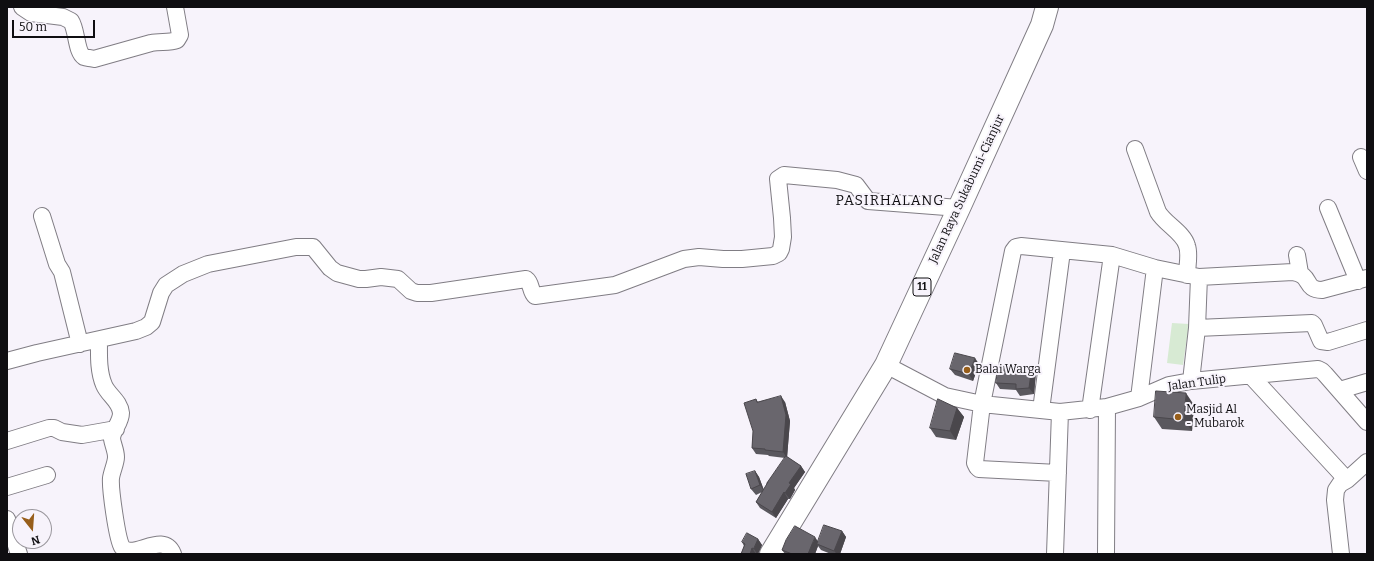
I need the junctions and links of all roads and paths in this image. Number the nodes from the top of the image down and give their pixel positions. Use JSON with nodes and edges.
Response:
{"nodes":[{"id":1,"x":22,"y":7,"type":"edge"},
{"id":2,"x":175,"y":7,"type":"edge"},
{"id":3,"x":1048,"y":7,"type":"edge"},
{"id":4,"x":1135,"y":149,"type":"dead end"},
{"id":5,"x":959,"y":208,"type":"junction"},
{"id":6,"x":1328,"y":208,"type":"dead end"},
{"id":7,"x":42,"y":216,"type":"dead end"},
{"id":8,"x":1062,"y":251,"type":"junction"},
{"id":9,"x":1112,"y":255,"type":"junction"},
{"id":10,"x":1297,"y":255,"type":"dead end"},
{"id":11,"x":1155,"y":268,"type":"junction"},
{"id":12,"x":1300,"y":273,"type":"junction"},
{"id":13,"x":1193,"y":276,"type":"junction"},
{"id":14,"x":1363,"y":279,"type":"edge"},
{"id":15,"x":1196,"y":328,"type":"junction"},
{"id":16,"x":1367,"y":330,"type":"edge"},
{"id":17,"x":99,"y":340,"type":"junction"},
{"id":18,"x":80,"y":344,"type":"junction"},
{"id":19,"x":7,"y":361,"type":"edge"},
{"id":20,"x":895,"y":369,"type":"junction"},
{"id":21,"x":1252,"y":376,"type":"junction"},
{"id":22,"x":1191,"y":381,"type":"junction"},
{"id":23,"x":1367,"y":382,"type":"edge"},
{"id":24,"x":1340,"y":390,"type":"junction"},
{"id":25,"x":1139,"y":398,"type":"junction"},
{"id":26,"x":982,"y":404,"type":"junction"},
{"id":27,"x":1107,"y":408,"type":"junction"},
{"id":28,"x":1041,"y":410,"type":"junction"},
{"id":29,"x":1090,"y":410,"type":"junction"},
{"id":30,"x":1060,"y":412,"type":"junction"},
{"id":31,"x":1367,"y":422,"type":"edge"},
{"id":32,"x":116,"y":429,"type":"junction"},
{"id":33,"x":7,"y":440,"type":"edge"},
{"id":34,"x":1367,"y":462,"type":"edge"},
{"id":35,"x":1058,"y":473,"type":"junction"},
{"id":36,"x":47,"y":475,"type":"dead end"},
{"id":37,"x":1347,"y":480,"type":"junction"},
{"id":38,"x":7,"y":487,"type":"edge"},
{"id":39,"x":7,"y":519,"type":"edge"},
{"id":40,"x":19,"y":554,"type":"edge"},
{"id":41,"x":173,"y":554,"type":"edge"},
{"id":42,"x":771,"y":554,"type":"edge"},
{"id":43,"x":1055,"y":554,"type":"edge"},
{"id":44,"x":1106,"y":554,"type":"edge"},
{"id":45,"x":1341,"y":554,"type":"edge"}],
"edges":[{"from":1,"to":2,"type":"street"},
{"from":3,"to":5,"type":"highway","name":"Jalan Raya Sukabumi-Cianjur","number":"11"},
{"from":4,"to":13,"type":"street"},
{"from":5,"to":17,"type":"street"},
{"from":5,"to":20,"type":"highway","name":"Jalan Raya Sukabumi-Cianjur","number":"11"},
{"from":6,"to":14,"type":"street"},
{"from":7,"to":18,"type":"street"},
{"from":8,"to":9,"type":"street"},
{"from":8,"to":26,"type":"street"},
{"from":8,"to":28,"type":"street"},
{"from":9,"to":11,"type":"street"},
{"from":9,"to":29,"type":"street"},
{"from":10,"to":12,"type":"street"},
{"from":11,"to":13,"type":"street"},
{"from":11,"to":25,"type":"street"},
{"from":12,"to":13,"type":"street"},
{"from":12,"to":14,"type":"street"},
{"from":13,"to":15,"type":"street"},
{"from":15,"to":16,"type":"street"},
{"from":15,"to":22,"type":"street"},
{"from":17,"to":18,"type":"street"},
{"from":17,"to":32,"type":"street"},
{"from":18,"to":19,"type":"street"},
{"from":20,"to":26,"type":"street","name":"Jalan Tulip"},
{"from":20,"to":42,"type":"highway","name":"Jalan Raya Sukabumi-Cianjur","number":"11"},
{"from":21,"to":22,"type":"street","name":"Jalan Tulip"},
{"from":21,"to":24,"type":"street","name":"Jalan Tulip"},
{"from":21,"to":37,"type":"street"},
{"from":22,"to":25,"type":"street","name":"Jalan Tulip"},
{"from":23,"to":24,"type":"street"},
{"from":24,"to":31,"type":"street","name":"Jalan Tulip"},
{"from":25,"to":27,"type":"street","name":"Jalan Tulip"},
{"from":26,"to":28,"type":"street","name":"Jalan Tulip"},
{"from":26,"to":35,"type":"street"},
{"from":27,"to":29,"type":"street","name":"Jalan Tulip"},
{"from":27,"to":44,"type":"street"},
{"from":28,"to":30,"type":"street","name":"Jalan Tulip"},
{"from":29,"to":30,"type":"street","name":"Jalan Tulip"},
{"from":30,"to":35,"type":"street"},
{"from":32,"to":33,"type":"street"},
{"from":32,"to":41,"type":"street"},
{"from":34,"to":37,"type":"street"},
{"from":35,"to":43,"type":"street"},
{"from":36,"to":38,"type":"street"},
{"from":37,"to":45,"type":"street"},
{"from":39,"to":40,"type":"street"}]}
